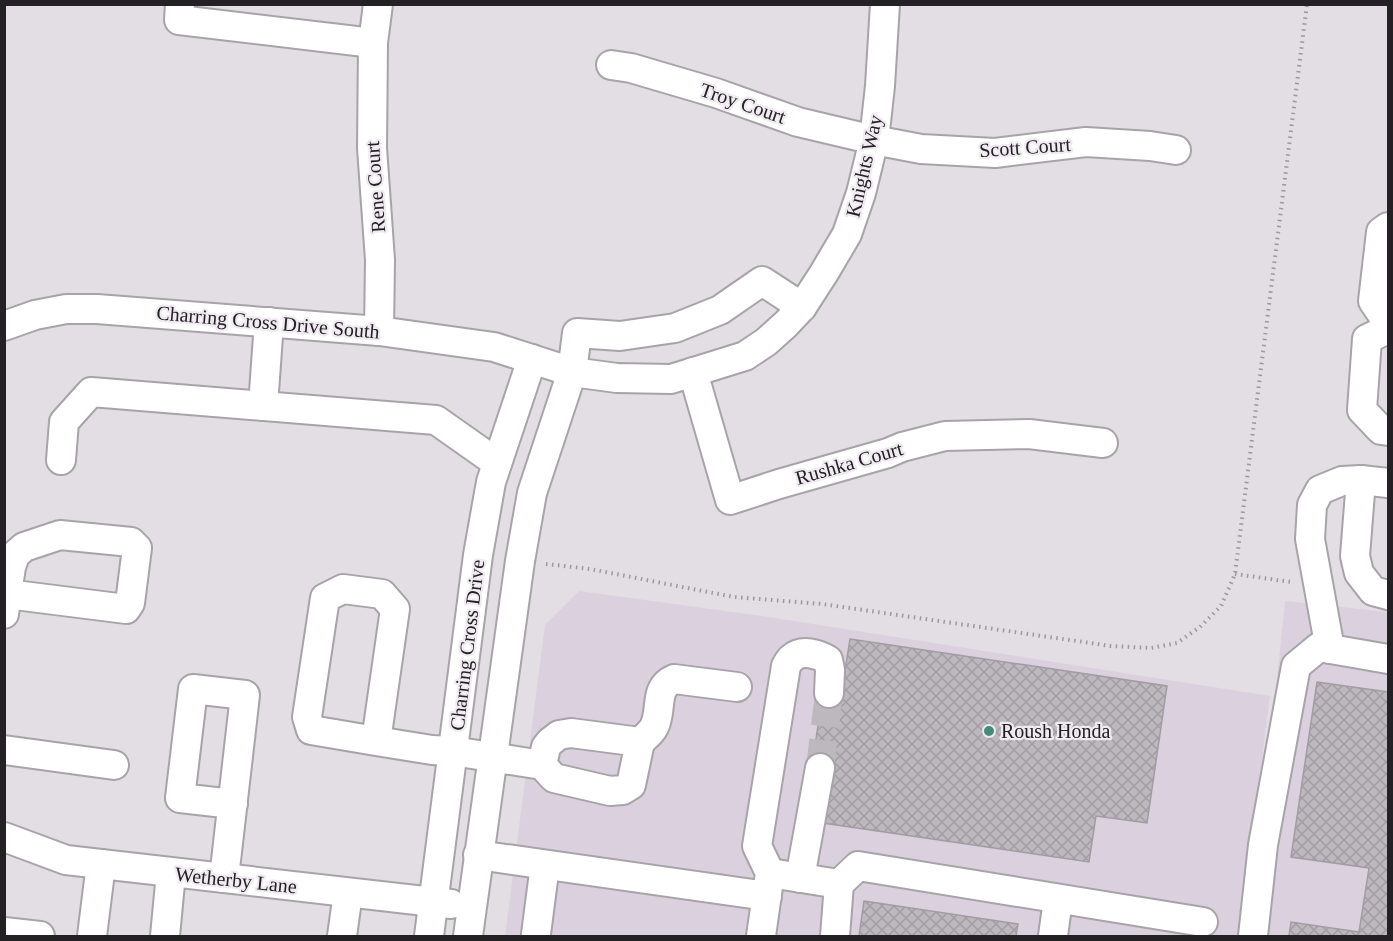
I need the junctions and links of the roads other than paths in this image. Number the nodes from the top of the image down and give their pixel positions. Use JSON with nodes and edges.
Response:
{"nodes":[{"id":1,"x":180,"y":4,"type":"edge"},
{"id":2,"x":378,"y":4,"type":"edge"},
{"id":3,"x":885,"y":4,"type":"edge"},
{"id":4,"x":373,"y":43,"type":"junction"},
{"id":5,"x":611,"y":65,"type":"dead end"},
{"id":6,"x":874,"y":140,"type":"junction"},
{"id":7,"x":1176,"y":150,"type":"dead end"},
{"id":8,"x":1389,"y":227,"type":"edge"},
{"id":9,"x":802,"y":307,"type":"junction"},
{"id":10,"x":269,"y":322,"type":"junction"},
{"id":11,"x":1389,"y":323,"type":"edge"},
{"id":12,"x":4,"y":326,"type":"edge"},
{"id":13,"x":1389,"y":328,"type":"edge"},
{"id":14,"x":379,"y":331,"type":"junction"},
{"id":15,"x":532,"y":359,"type":"junction"},
{"id":16,"x":572,"y":372,"type":"junction"},
{"id":17,"x":693,"y":372,"type":"junction"},
{"id":18,"x":263,"y":406,"type":"junction"},
{"id":19,"x":1389,"y":431,"type":"edge"},
{"id":20,"x":1103,"y":443,"type":"dead end"},
{"id":21,"x":60,"y":460,"type":"dead end"},
{"id":22,"x":497,"y":464,"type":"junction"},
{"id":23,"x":1361,"y":480,"type":"junction"},
{"id":24,"x":1389,"y":483,"type":"edge"},
{"id":25,"x":1389,"y":595,"type":"edge"},
{"id":26,"x":1330,"y":649,"type":"junction"},
{"id":27,"x":1389,"y":659,"type":"edge"},
{"id":28,"x":737,"y":687,"type":"dead end"},
{"id":29,"x":829,"y":693,"type":"tunnel mouth"},
{"id":30,"x":376,"y":741,"type":"junction"},
{"id":31,"x":640,"y":742,"type":"junction"},
{"id":32,"x":4,"y":750,"type":"edge"},
{"id":33,"x":453,"y":751,"type":"junction"},
{"id":34,"x":492,"y":757,"type":"junction"},
{"id":35,"x":114,"y":765,"type":"dead end"},
{"id":36,"x":542,"y":765,"type":"junction"},
{"id":37,"x":820,"y":768,"type":"tunnel mouth"},
{"id":38,"x":233,"y":804,"type":"junction"},
{"id":39,"x":4,"y":837,"type":"edge"},
{"id":40,"x":478,"y":855,"type":"junction"},
{"id":41,"x":101,"y":864,"type":"junction"},
{"id":42,"x":545,"y":865,"type":"junction"},
{"id":43,"x":171,"y":873,"type":"junction"},
{"id":44,"x":224,"y":878,"type":"junction"},
{"id":45,"x":800,"y":878,"type":"junction"},
{"id":46,"x":839,"y":884,"type":"junction"},
{"id":47,"x":769,"y":885,"type":"junction"},
{"id":48,"x":348,"y":892,"type":"junction"},
{"id":49,"x":1058,"y":899,"type":"junction"},
{"id":50,"x":434,"y":902,"type":"junction"},
{"id":51,"x":471,"y":907,"type":"junction"},
{"id":52,"x":1203,"y":922,"type":"dead end"},
{"id":53,"x":4,"y":932,"type":"edge"},
{"id":54,"x":536,"y":934,"type":"dead end"},
{"id":55,"x":40,"y":936,"type":"edge"},
{"id":56,"x":92,"y":936,"type":"edge"},
{"id":57,"x":169,"y":936,"type":"edge"},
{"id":58,"x":342,"y":936,"type":"edge"},
{"id":59,"x":429,"y":936,"type":"edge"},
{"id":60,"x":468,"y":936,"type":"edge"},
{"id":61,"x":761,"y":936,"type":"edge"},
{"id":62,"x":835,"y":936,"type":"edge"},
{"id":63,"x":1053,"y":936,"type":"edge"},
{"id":64,"x":1253,"y":936,"type":"edge"}],
"edges":[{"from":1,"to":4,"type":"street"},
{"from":2,"to":4,"type":"street","name":"Rene Court"},
{"from":3,"to":6,"type":"street","name":"Knights Way"},
{"from":4,"to":14,"type":"street","name":"Rene Court"},
{"from":5,"to":6,"type":"street","name":"Troy Court"},
{"from":6,"to":7,"type":"street","name":"Scott Court"},
{"from":6,"to":9,"type":"street","name":"Knights Way"},
{"from":8,"to":11,"type":"street"},
{"from":9,"to":16,"type":"street","name":"Charring Cross Drive"},
{"from":9,"to":17,"type":"street","name":"Knights Way"},
{"from":10,"to":12,"type":"street","name":"Charring Cross Drive South"},
{"from":10,"to":14,"type":"street","name":"Charring Cross Drive South"},
{"from":10,"to":18,"type":"street"},
{"from":13,"to":19,"type":"street"},
{"from":14,"to":15,"type":"street","name":"Charring Cross Drive South"},
{"from":15,"to":16,"type":"street","name":"Knights Way"},
{"from":15,"to":22,"type":"street","name":"Charring Cross Drive"},
{"from":16,"to":17,"type":"street","name":"Knights Way"},
{"from":16,"to":34,"type":"street","name":"Charring Cross Drive"},
{"from":17,"to":20,"type":"street","name":"Rushka Court"},
{"from":18,"to":21,"type":"street"},
{"from":18,"to":22,"type":"street"},
{"from":22,"to":33,"type":"street","name":"Charring Cross Drive"},
{"from":23,"to":24,"type":"street"},
{"from":23,"to":25,"type":"street"},
{"from":23,"to":26,"type":"street"},
{"from":26,"to":27,"type":"street"},
{"from":26,"to":64,"type":"street"},
{"from":28,"to":31,"type":"street"},
{"from":29,"to":47,"type":"street"},
{"from":30,"to":30,"type":"street"},
{"from":30,"to":33,"type":"street"},
{"from":31,"to":36,"type":"street"},
{"from":31,"to":36,"type":"street"},
{"from":32,"to":35,"type":"street"},
{"from":33,"to":34,"type":"street"},
{"from":33,"to":50,"type":"street","name":"Charring Cross Drive"},
{"from":34,"to":36,"type":"street"},
{"from":34,"to":40,"type":"street","name":"Charring Cross Drive"},
{"from":37,"to":45,"type":"street"},
{"from":38,"to":38,"type":"street"},
{"from":38,"to":44,"type":"street"},
{"from":39,"to":41,"type":"street","name":"Wetherby Lane"},
{"from":40,"to":42,"type":"street"},
{"from":40,"to":51,"type":"street","name":"Charring Cross Drive"},
{"from":41,"to":43,"type":"street","name":"Wetherby Lane"},
{"from":41,"to":56,"type":"street"},
{"from":42,"to":47,"type":"street"},
{"from":42,"to":54,"type":"street"},
{"from":43,"to":44,"type":"street","name":"Wetherby Lane"},
{"from":43,"to":57,"type":"street"},
{"from":44,"to":48,"type":"street","name":"Wetherby Lane"},
{"from":45,"to":46,"type":"street"},
{"from":45,"to":47,"type":"street"},
{"from":46,"to":49,"type":"street"},
{"from":46,"to":62,"type":"street"},
{"from":47,"to":61,"type":"street"},
{"from":48,"to":50,"type":"street","name":"Wetherby Lane"},
{"from":48,"to":58,"type":"street"},
{"from":49,"to":52,"type":"street"},
{"from":49,"to":63,"type":"street"},
{"from":50,"to":51,"type":"street","name":"Wetherby Lane"},
{"from":50,"to":59,"type":"street","name":"Charring Cross Drive"},
{"from":51,"to":60,"type":"street","name":"Charring Cross Drive"},
{"from":53,"to":55,"type":"street"}]}
